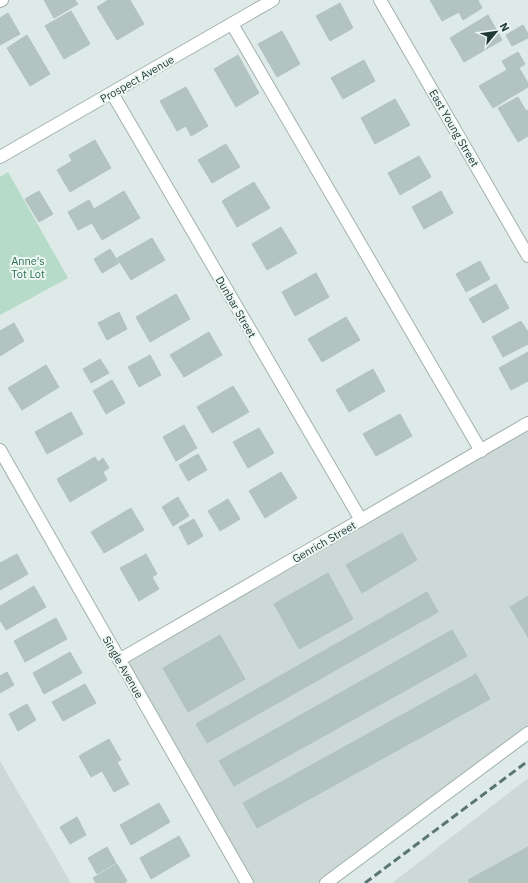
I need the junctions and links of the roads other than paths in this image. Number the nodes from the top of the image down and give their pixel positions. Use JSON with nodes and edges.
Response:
{"nodes":[{"id":1,"x":273,"y":0,"type":"edge"},
{"id":2,"x":380,"y":0,"type":"edge"},
{"id":3,"x":232,"y":24,"type":"junction"},
{"id":4,"x":112,"y":93,"type":"junction"},
{"id":5,"x":0,"y":157,"type":"edge"},
{"id":6,"x":528,"y":256,"type":"edge"},
{"id":7,"x":528,"y":423,"type":"edge"},
{"id":8,"x":0,"y":450,"type":"edge"},
{"id":9,"x":481,"y":451,"type":"junction"},
{"id":10,"x":361,"y":520,"type":"junction"},
{"id":11,"x":119,"y":660,"type":"junction"},
{"id":12,"x":528,"y":733,"type":"edge"},
{"id":13,"x":247,"y":883,"type":"edge"},
{"id":14,"x":326,"y":883,"type":"edge"}],
"edges":[{"from":1,"to":3,"type":"street","name":"Prospect Avenue"},
{"from":2,"to":6,"type":"street","name":"East Young Street"},
{"from":3,"to":4,"type":"street","name":"Prospect Avenue"},
{"from":3,"to":9,"type":"street"},
{"from":4,"to":5,"type":"street","name":"Prospect Avenue"},
{"from":4,"to":10,"type":"street","name":"Dunbar Street"},
{"from":7,"to":9,"type":"street","name":"Genrich Street"},
{"from":8,"to":11,"type":"street","name":"Single Avenue"},
{"from":9,"to":10,"type":"street","name":"Genrich Street"},
{"from":10,"to":11,"type":"street","name":"Genrich Street"},
{"from":11,"to":13,"type":"street","name":"Single Avenue"},
{"from":12,"to":14,"type":"street"}]}
